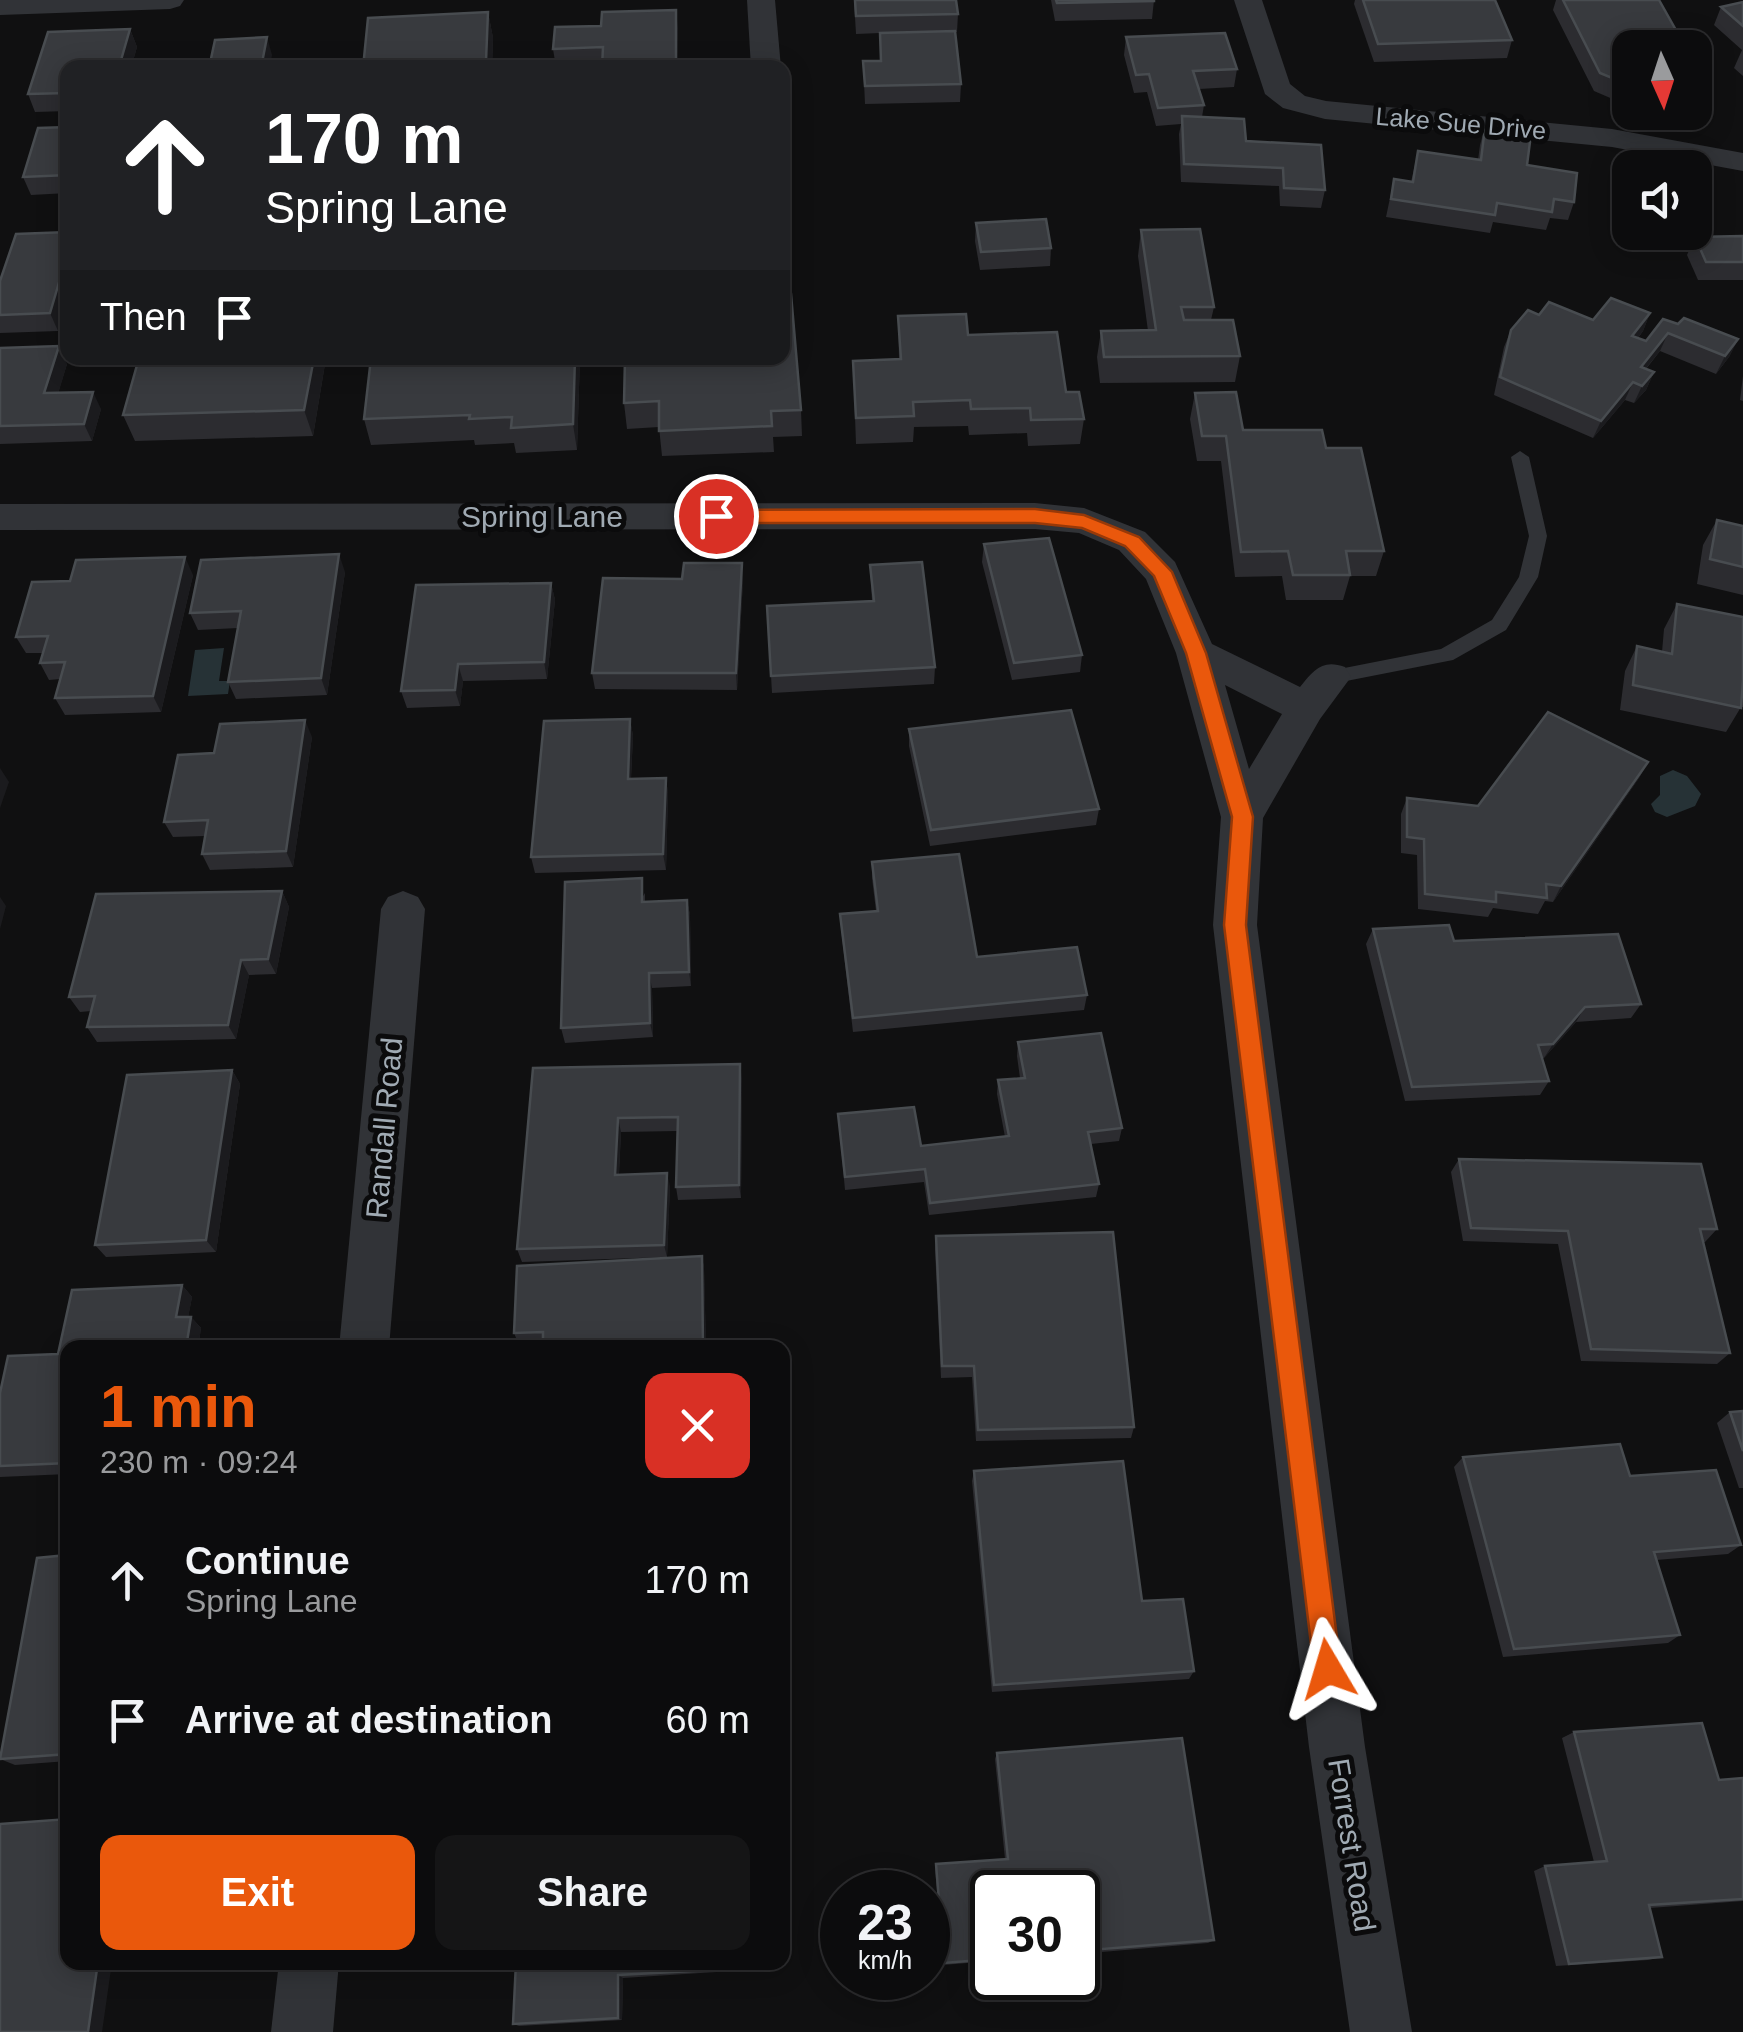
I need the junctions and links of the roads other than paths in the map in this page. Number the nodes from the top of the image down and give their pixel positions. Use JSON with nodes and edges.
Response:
{"nodes":[{"id":1,"x":170,"y":0,"type":"edge"},
{"id":2,"x":761,"y":0,"type":"edge"},
{"id":3,"x":1248,"y":0,"type":"edge"},
{"id":4,"x":0,"y":6,"type":"edge"},
{"id":5,"x":765,"y":60,"type":"edge"},
{"id":6,"x":1743,"y":162,"type":"edge"},
{"id":7,"x":1520,"y":456,"type":"dead end"},
{"id":8,"x":0,"y":517,"type":"edge"},
{"id":9,"x":1084,"y":522,"type":"joint"},
{"id":10,"x":1196,"y":653,"type":"junction"},
{"id":11,"x":1319,"y":693,"type":"junction"},
{"id":12,"x":1242,"y":817,"type":"junction"},
{"id":13,"x":404,"y":909,"type":"dead end"},
{"id":14,"x":365,"y":1340,"type":"edge"},
{"id":15,"x":308,"y":1970,"type":"edge"},
{"id":16,"x":302,"y":2032,"type":"edge"},
{"id":17,"x":1381,"y":2032,"type":"edge"}],
"edges":[{"from":1,"to":4,"type":"street"},
{"from":2,"to":5,"type":"street"},
{"from":3,"to":6,"type":"street","name":"Lake Sue Drive"},
{"from":7,"to":11,"type":"lane"},
{"from":8,"to":9,"type":"street","name":"Spring Lane"},
{"from":9,"to":10,"type":"street","name":"Forrest Road"},
{"from":10,"to":11,"type":"street"},
{"from":10,"to":12,"type":"street","name":"Forrest Road"},
{"from":11,"to":12,"type":"street"},
{"from":12,"to":17,"type":"street","name":"Forrest Road"},
{"from":13,"to":14,"type":"street","name":"Randall Road"},
{"from":15,"to":16,"type":"street"}]}
